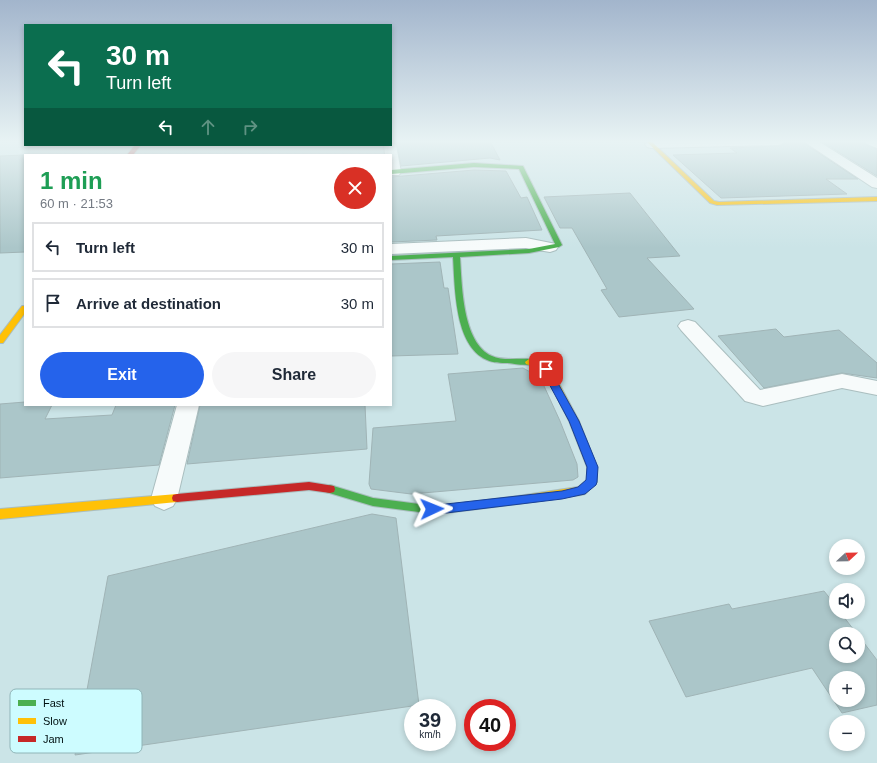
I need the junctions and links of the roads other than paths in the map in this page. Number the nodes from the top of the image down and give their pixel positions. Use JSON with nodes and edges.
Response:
{"nodes":[{"id":1,"x":526,"y":177,"type":"edge"},
{"id":2,"x":685,"y":177,"type":"edge"},
{"id":3,"x":865,"y":177,"type":"edge"},
{"id":4,"x":877,"y":184,"type":"edge"},
{"id":5,"x":877,"y":199,"type":"edge"},
{"id":6,"x":550,"y":247,"type":"junction"},
{"id":7,"x":392,"y":249,"type":"edge"},
{"id":8,"x":456,"y":255,"type":"junction"},
{"id":9,"x":392,"y":258,"type":"edge"},
{"id":10,"x":24,"y":309,"type":"edge"},
{"id":11,"x":688,"y":326,"type":"dead end"},
{"id":12,"x":0,"y":341,"type":"edge"},
{"id":13,"x":877,"y":388,"type":"edge"},
{"id":14,"x":188,"y":406,"type":"edge"},
{"id":15,"x":164,"y":499,"type":"junction"},
{"id":16,"x":0,"y":514,"type":"edge"}],
"edges":[{"from":1,"to":6,"type":"street"},
{"from":2,"to":5,"type":"street"},
{"from":3,"to":4,"type":"street"},
{"from":6,"to":7,"type":"street"},
{"from":6,"to":8,"type":"street"},
{"from":8,"to":9,"type":"street"},
{"from":8,"to":15,"type":"street"},
{"from":10,"to":12,"type":"street"},
{"from":11,"to":13,"type":"street"},
{"from":14,"to":15,"type":"street"},
{"from":15,"to":16,"type":"street"}]}
